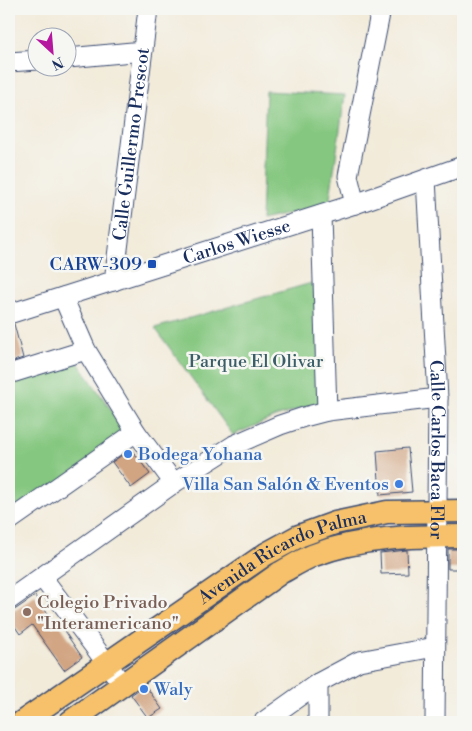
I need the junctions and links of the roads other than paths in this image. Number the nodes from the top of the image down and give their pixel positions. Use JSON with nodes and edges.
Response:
{"nodes":[{"id":1,"x":148,"y":9,"type":"edge"},
{"id":2,"x":381,"y":9,"type":"edge"},
{"id":3,"x":143,"y":51,"type":"junction"},
{"id":4,"x":78,"y":57,"type":"edge"},
{"id":5,"x":28,"y":61,"type":"edge"},
{"id":6,"x":9,"y":62,"type":"edge"},
{"id":7,"x":463,"y":166,"type":"edge"},
{"id":8,"x":426,"y":179,"type":"junction"},
{"id":9,"x":355,"y":204,"type":"junction"},
{"id":10,"x":321,"y":215,"type":"junction"},
{"id":11,"x":114,"y":281,"type":"junction"},
{"id":12,"x":63,"y":297,"type":"junction"},
{"id":13,"x":9,"y":314,"type":"edge"},
{"id":14,"x":86,"y":350,"type":"junction"},
{"id":15,"x":9,"y":374,"type":"edge"},
{"id":16,"x":438,"y":398,"type":"junction"},
{"id":17,"x":327,"y":411,"type":"junction"},
{"id":18,"x":136,"y":432,"type":"junction"},
{"id":19,"x":174,"y":483,"type":"junction"},
{"id":20,"x":436,"y":511,"type":"junction"},
{"id":21,"x":463,"y":511,"type":"edge"},
{"id":22,"x":9,"y":521,"type":"edge"},
{"id":23,"x":436,"y":536,"type":"junction"},
{"id":24,"x":463,"y":536,"type":"edge"},
{"id":25,"x":42,"y":577,"type":"junction"},
{"id":26,"x":9,"y":600,"type":"edge"},
{"id":27,"x":435,"y":647,"type":"junction"},
{"id":28,"x":107,"y":664,"type":"junction"},
{"id":29,"x":318,"y":683,"type":"junction"},
{"id":30,"x":123,"y":685,"type":"junction"},
{"id":31,"x":22,"y":722,"type":"edge"},
{"id":32,"x":70,"y":722,"type":"edge"},
{"id":33,"x":263,"y":722,"type":"edge"},
{"id":34,"x":318,"y":722,"type":"edge"},
{"id":35,"x":435,"y":722,"type":"edge"}],
"edges":[{"from":1,"to":3,"type":"street","name":"Calle Guillermo Prescot"},
{"from":2,"to":9,"type":"street"},
{"from":3,"to":4,"type":"street"},
{"from":3,"to":11,"type":"street","name":"Calle Guillermo Prescot"},
{"from":5,"to":6,"type":"street"},
{"from":7,"to":8,"type":"street","name":"Carlos Wiesse"},
{"from":8,"to":9,"type":"street","name":"Carlos Wiesse"},
{"from":8,"to":16,"type":"street","name":"Calle Carlos Baca Flor"},
{"from":9,"to":10,"type":"street","name":"Carlos Wiesse"},
{"from":10,"to":11,"type":"street","name":"Carlos Wiesse"},
{"from":10,"to":17,"type":"street"},
{"from":11,"to":12,"type":"street","name":"Carlos Wiesse"},
{"from":12,"to":13,"type":"street","name":"Carlos Wiesse"},
{"from":12,"to":14,"type":"street"},
{"from":14,"to":15,"type":"street"},
{"from":14,"to":18,"type":"street"},
{"from":16,"to":17,"type":"street"},
{"from":16,"to":20,"type":"street","name":"Calle Carlos Baca Flor"},
{"from":17,"to":19,"type":"street"},
{"from":18,"to":19,"type":"street"},
{"from":18,"to":22,"type":"street"},
{"from":19,"to":25,"type":"street"},
{"from":20,"to":21,"type":"main road","name":"Avenida Ricardo Palma"},
{"from":20,"to":23,"type":"street","name":"Calle Carlos Baca Flor"},
{"from":20,"to":28,"type":"main road","name":"Avenida Ricardo Palma"},
{"from":23,"to":24,"type":"main road","name":"Avenida Ricardo Palma"},
{"from":23,"to":27,"type":"street","name":"Calle Carlos Baca Flor"},
{"from":23,"to":30,"type":"main road","name":"Avenida Ricardo Palma"},
{"from":25,"to":26,"type":"street"},
{"from":25,"to":28,"type":"street"},
{"from":27,"to":29,"type":"street"},
{"from":27,"to":35,"type":"street","name":"Calle Carlos Baca Flor"},
{"from":28,"to":30,"type":"street"},
{"from":28,"to":31,"type":"main road","name":"Avenida Ricardo Palma"},
{"from":29,"to":33,"type":"street"},
{"from":29,"to":34,"type":"street"},
{"from":30,"to":32,"type":"main road","name":"Avenida Ricardo Palma"}]}
